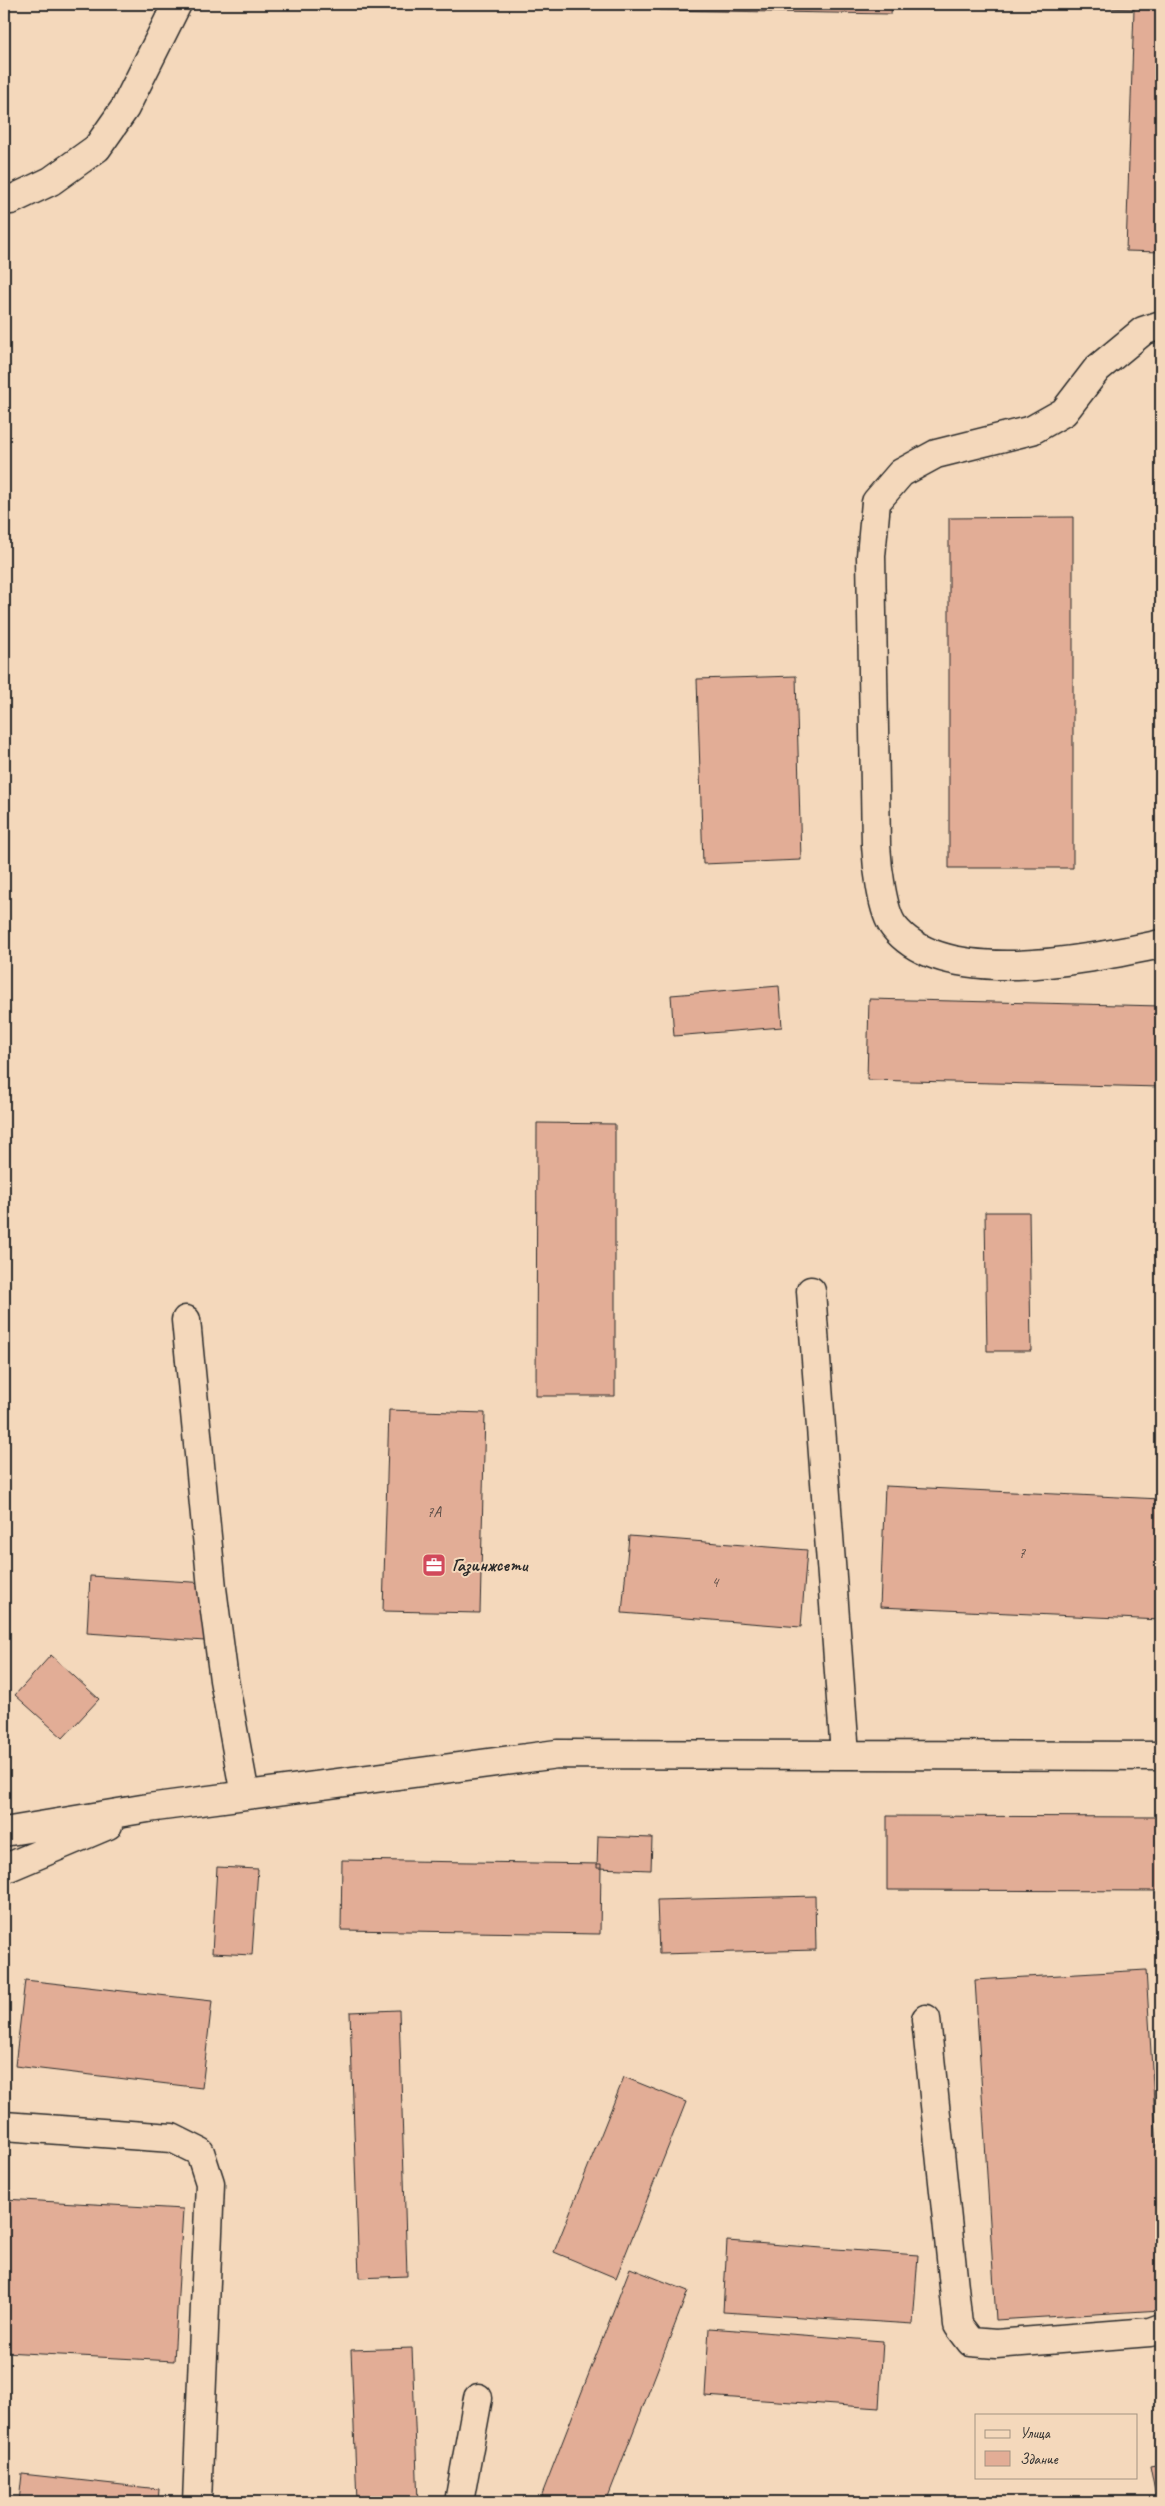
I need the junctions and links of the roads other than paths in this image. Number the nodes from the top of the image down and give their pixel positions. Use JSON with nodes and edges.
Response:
{"nodes":[{"id":1,"x":177,"y":4,"type":"edge"},
{"id":2,"x":4,"y":201,"type":"edge"},
{"id":3,"x":1161,"y":325,"type":"edge"},
{"id":4,"x":1161,"y":944,"type":"edge"},
{"id":5,"x":811,"y":1291,"type":"dead end"},
{"id":6,"x":186,"y":1320,"type":"dead end"},
{"id":7,"x":846,"y":1754,"type":"junction"},
{"id":8,"x":1161,"y":1756,"type":"edge"},
{"id":9,"x":245,"y":1795,"type":"junction"},
{"id":10,"x":148,"y":1808,"type":"junction"},
{"id":11,"x":4,"y":1832,"type":"edge"},
{"id":12,"x":4,"y":1869,"type":"edge"},
{"id":13,"x":926,"y":2019,"type":"dead end"},
{"id":14,"x":4,"y":2126,"type":"edge"},
{"id":15,"x":1161,"y":2328,"type":"edge"},
{"id":16,"x":478,"y":2398,"type":"dead end"},
{"id":17,"x":197,"y":2502,"type":"edge"},
{"id":18,"x":459,"y":2502,"type":"edge"}],
"edges":[{"from":1,"to":2,"type":"street"},
{"from":3,"to":4,"type":"street"},
{"from":5,"to":7,"type":"street"},
{"from":6,"to":9,"type":"street"},
{"from":7,"to":8,"type":"street"},
{"from":7,"to":9,"type":"street"},
{"from":9,"to":10,"type":"street"},
{"from":10,"to":11,"type":"street"},
{"from":10,"to":12,"type":"street"},
{"from":13,"to":15,"type":"street"},
{"from":14,"to":17,"type":"street"},
{"from":16,"to":18,"type":"street"}]}
